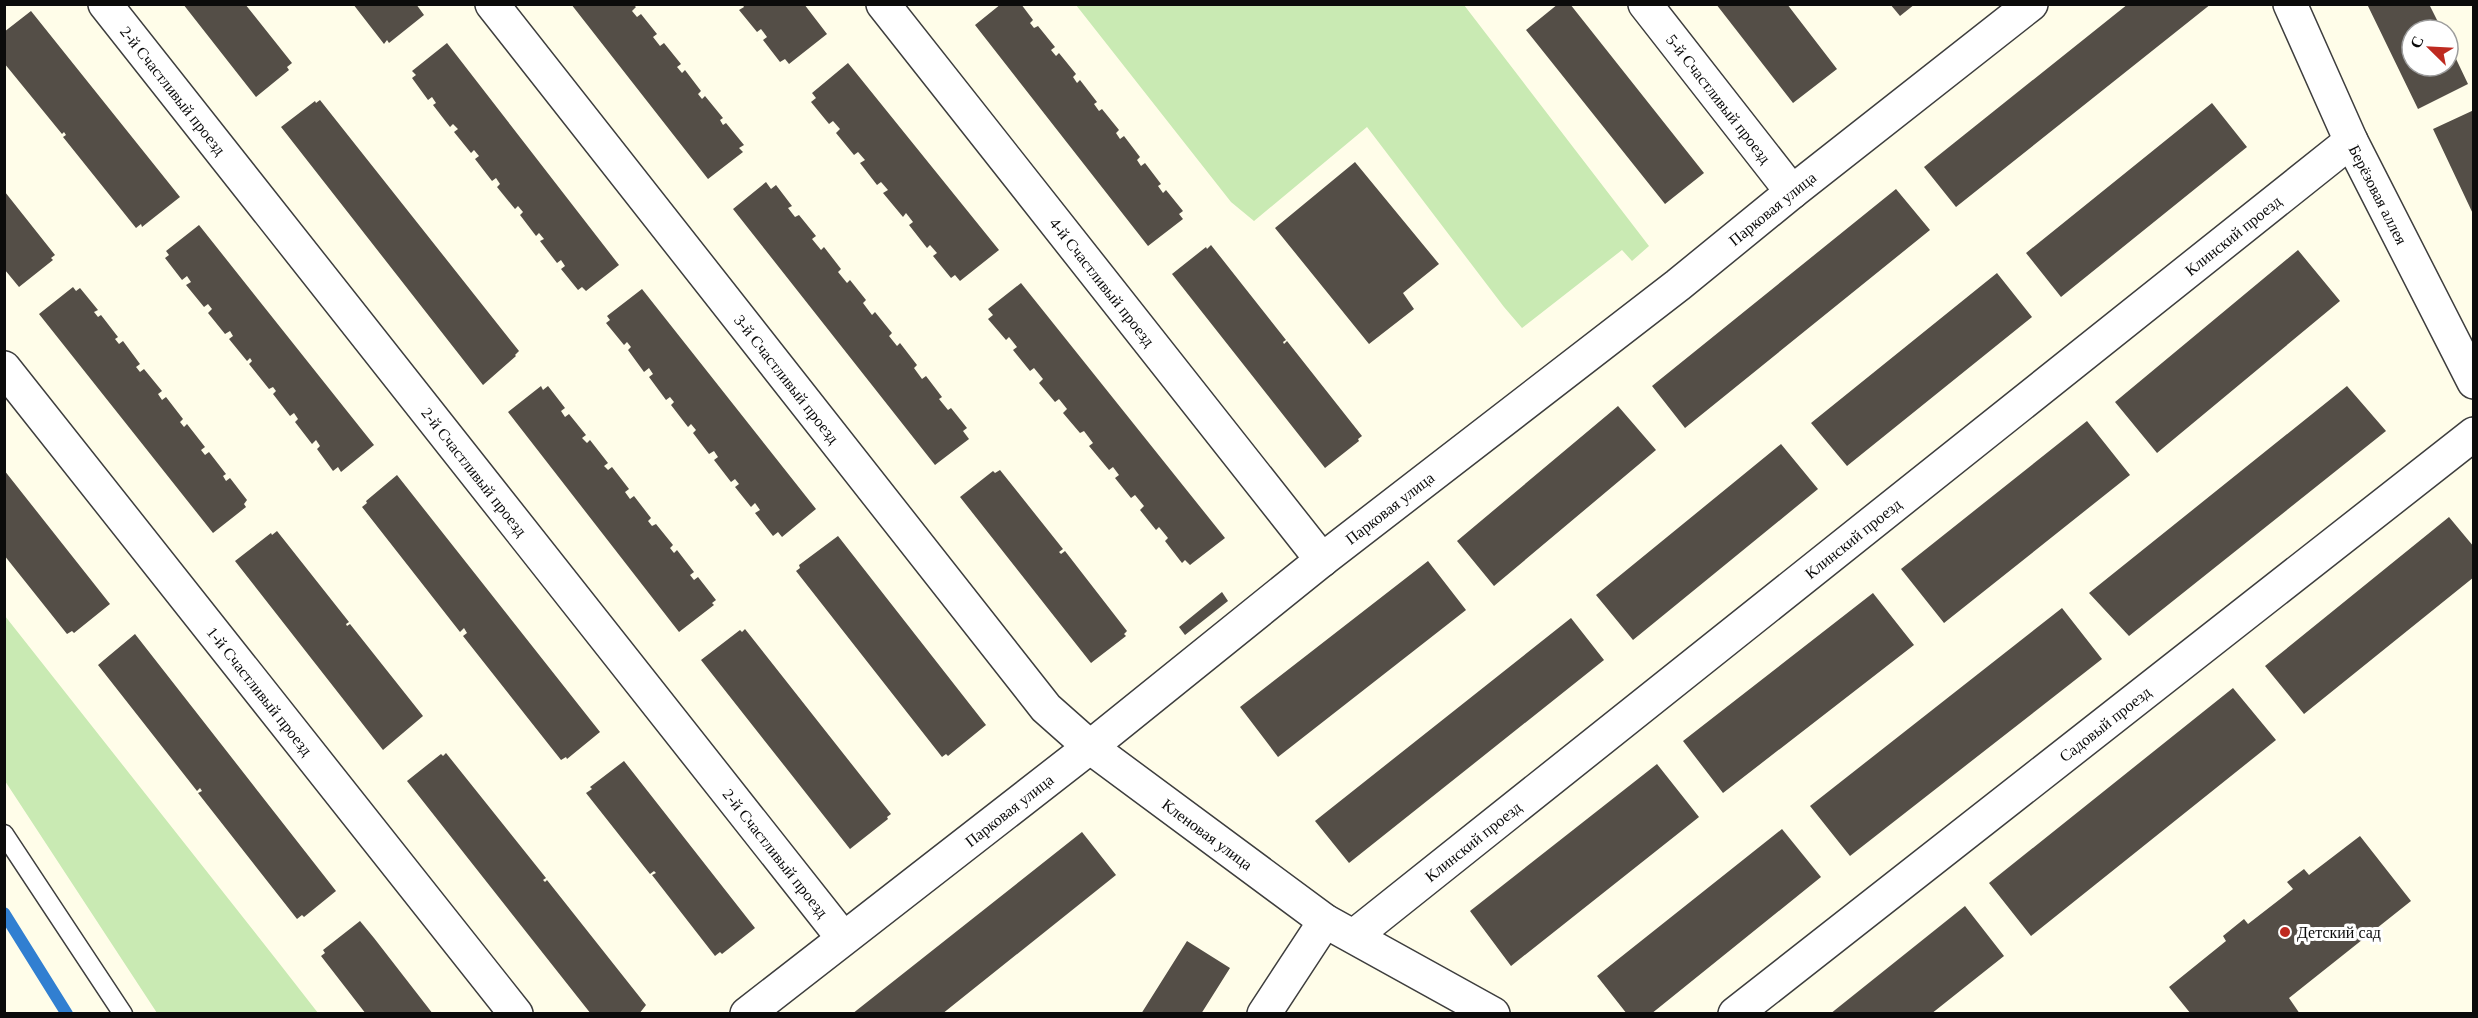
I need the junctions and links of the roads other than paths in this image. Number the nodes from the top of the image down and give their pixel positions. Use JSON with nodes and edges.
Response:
{"nodes":[{"id":1,"x":105,"y":4,"type":"edge"},
{"id":2,"x":492,"y":4,"type":"edge"},
{"id":3,"x":883,"y":4,"type":"edge"},
{"id":4,"x":1645,"y":4,"type":"edge"},
{"id":5,"x":2290,"y":4,"type":"edge"},
{"id":6,"x":2031,"y":5,"type":"edge"},
{"id":7,"x":2351,"y":141,"type":"junction"},
{"id":8,"x":1792,"y":192,"type":"junction"},
{"id":9,"x":4,"y":368,"type":"edge"},
{"id":10,"x":2474,"y":382,"type":"edge"},
{"id":11,"x":2474,"y":434,"type":"edge"},
{"id":12,"x":1322,"y":560,"type":"junction"},
{"id":13,"x":1089,"y":747,"type":"junction"},
{"id":14,"x":4,"y":834,"type":"edge"},
{"id":15,"x":1325,"y":921,"type":"junction"},
{"id":16,"x":1354,"y":936,"type":"junction"},
{"id":17,"x":843,"y":938,"type":"junction"},
{"id":18,"x":123,"y":1014,"type":"edge"},
{"id":19,"x":516,"y":1014,"type":"edge"},
{"id":20,"x":747,"y":1014,"type":"edge"},
{"id":21,"x":1264,"y":1014,"type":"edge"},
{"id":22,"x":1493,"y":1014,"type":"edge"},
{"id":23,"x":1735,"y":1014,"type":"edge"}],
"edges":[{"from":1,"to":17,"type":"street","name":"2-й Счастливый проезд"},
{"from":2,"to":13,"type":"street","name":"3-й Счастливый проезд"},
{"from":3,"to":12,"type":"street","name":"4-й Счастливый проезд"},
{"from":4,"to":8,"type":"street","name":"5-й Счастливый проезд"},
{"from":5,"to":7,"type":"street","name":"Берёзовая аллея"},
{"from":6,"to":8,"type":"street","name":"Парковая улица"},
{"from":7,"to":10,"type":"street","name":"Берёзовая аллея"},
{"from":7,"to":16,"type":"street","name":"Клинский проезд"},
{"from":8,"to":12,"type":"street","name":"Парковая улица"},
{"from":9,"to":19,"type":"street","name":"1-й Счастливый проезд"},
{"from":11,"to":23,"type":"street","name":"Садовый проезд"},
{"from":12,"to":13,"type":"street","name":"Парковая улица"},
{"from":13,"to":15,"type":"street","name":"Кленовая улица"},
{"from":13,"to":17,"type":"street","name":"Парковая улица"},
{"from":14,"to":18,"type":"lane"},
{"from":15,"to":16,"type":"street","name":"Кленовая улица"},
{"from":15,"to":21,"type":"street"},
{"from":16,"to":22,"type":"street","name":"Кленовая улица"},
{"from":17,"to":20,"type":"street","name":"Парковая улица"}]}
